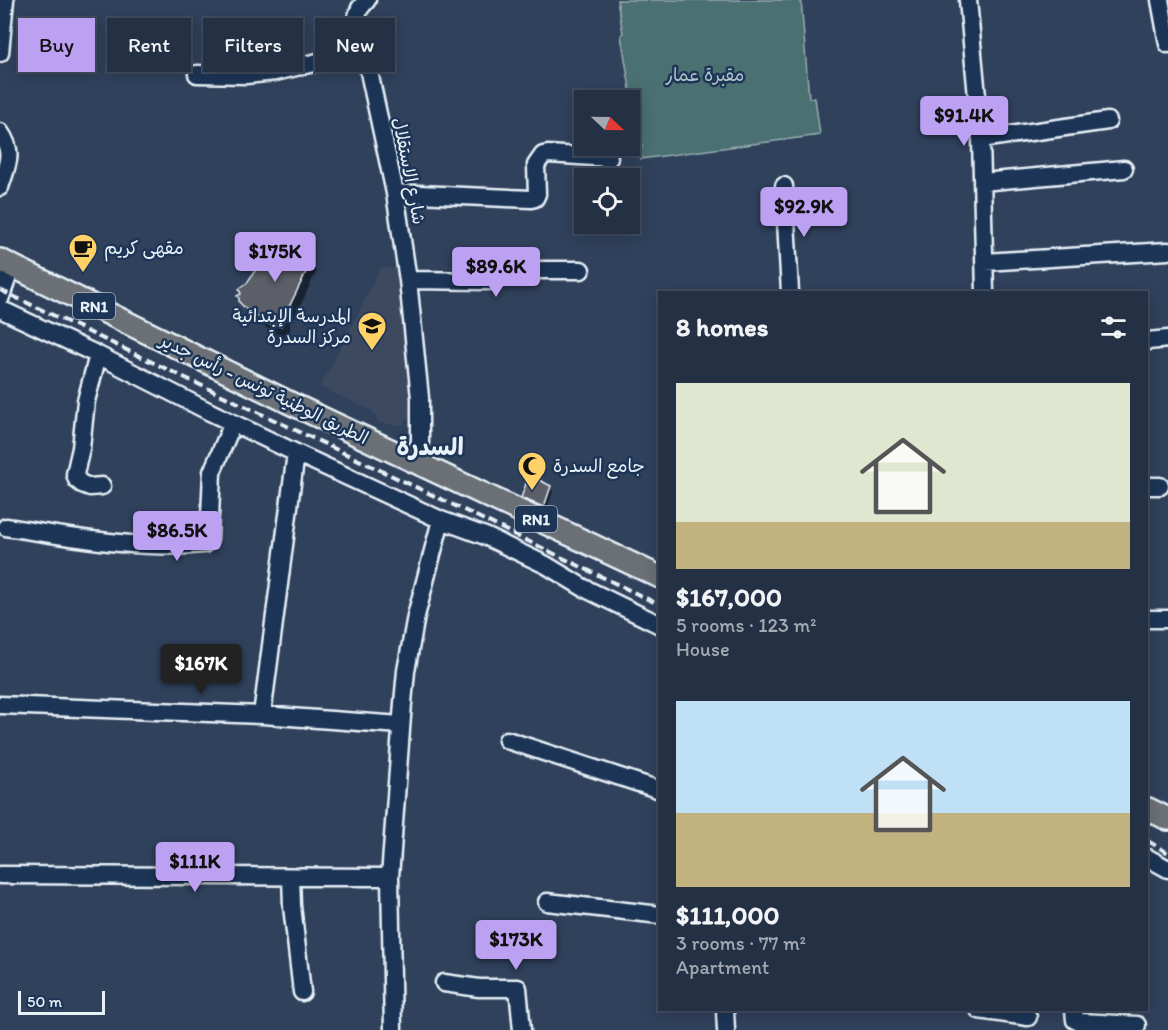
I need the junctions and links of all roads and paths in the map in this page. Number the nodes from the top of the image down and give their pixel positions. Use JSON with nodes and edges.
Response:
{"nodes":[{"id":1,"x":5,"y":0,"type":"edge"},
{"id":2,"x":367,"y":0,"type":"edge"},
{"id":3,"x":968,"y":0,"type":"edge"},
{"id":4,"x":1160,"y":0,"type":"edge"},
{"id":5,"x":355,"y":8,"type":"edge"},
{"id":6,"x":2,"y":16,"type":"edge"},
{"id":7,"x":1168,"y":44,"type":"edge"},
{"id":8,"x":0,"y":53,"type":"edge"},
{"id":9,"x":315,"y":63,"type":"edge"},
{"id":10,"x":369,"y":72,"type":"edge"},
{"id":11,"x":197,"y":74,"type":"dead end"},
{"id":12,"x":1108,"y":121,"type":"dead end"},
{"id":13,"x":0,"y":132,"type":"edge"},
{"id":14,"x":981,"y":139,"type":"junction"},
{"id":15,"x":609,"y":158,"type":"dead end"},
{"id":16,"x":1124,"y":169,"type":"dead end"},
{"id":17,"x":982,"y":182,"type":"junction"},
{"id":18,"x":784,"y":186,"type":"dead end"},
{"id":19,"x":0,"y":187,"type":"edge"},
{"id":20,"x":395,"y":193,"type":"junction"},
{"id":21,"x":1168,"y":251,"type":"edge"},
{"id":22,"x":985,"y":262,"type":"junction"},
{"id":23,"x":6,"y":263,"type":"edge"},
{"id":24,"x":580,"y":270,"type":"dead end"},
{"id":25,"x":408,"y":280,"type":"junction"},
{"id":26,"x":790,"y":291,"type":"edge"},
{"id":27,"x":985,"y":291,"type":"edge"},
{"id":28,"x":0,"y":299,"type":"edge"},
{"id":29,"x":0,"y":309,"type":"edge"},
{"id":30,"x":1168,"y":339,"type":"edge"},
{"id":31,"x":1148,"y":340,"type":"edge"},
{"id":32,"x":98,"y":355,"type":"junction"},
{"id":33,"x":233,"y":423,"type":"junction"},
{"id":34,"x":296,"y":453,"type":"junction"},
{"id":35,"x":413,"y":460,"type":"junction"},
{"id":36,"x":102,"y":486,"type":"dead end"},
{"id":37,"x":441,"y":520,"type":"junction"},
{"id":38,"x":6,"y":527,"type":"dead end"},
{"id":39,"x":658,"y":576,"type":"edge"},
{"id":40,"x":1148,"y":619,"type":"edge"},
{"id":41,"x":1168,"y":619,"type":"edge"},
{"id":42,"x":658,"y":624,"type":"edge"},
{"id":43,"x":0,"y":705,"type":"edge"},
{"id":44,"x":262,"y":715,"type":"junction"},
{"id":45,"x":401,"y":725,"type":"junction"},
{"id":46,"x":507,"y":740,"type":"dead end"},
{"id":47,"x":658,"y":789,"type":"edge"},
{"id":48,"x":1148,"y":809,"type":"edge"},
{"id":49,"x":1168,"y":819,"type":"edge"},
{"id":50,"x":1148,"y":858,"type":"edge"},
{"id":51,"x":1168,"y":869,"type":"edge"},
{"id":52,"x":0,"y":875,"type":"edge"},
{"id":53,"x":291,"y":877,"type":"junction"},
{"id":54,"x":390,"y":878,"type":"junction"},
{"id":55,"x":547,"y":902,"type":"dead end"},
{"id":56,"x":658,"y":915,"type":"edge"},
{"id":57,"x":444,"y":983,"type":"dead end"},
{"id":58,"x":302,"y":992,"type":"dead end"},
{"id":59,"x":725,"y":1011,"type":"edge"},
{"id":60,"x":986,"y":1011,"type":"edge"},
{"id":61,"x":1074,"y":1011,"type":"edge"},
{"id":62,"x":1028,"y":1017,"type":"dead end"},
{"id":63,"x":1137,"y":1025,"type":"dead end"},
{"id":64,"x":393,"y":1030,"type":"edge"},
{"id":65,"x":522,"y":1030,"type":"edge"},
{"id":66,"x":726,"y":1030,"type":"edge"}],
"edges":[{"from":1,"to":6,"type":"street"},
{"from":2,"to":5,"type":"street","name":"شارع الاستقلال"},
{"from":3,"to":14,"type":"street"},
{"from":4,"to":7,"type":"street"},
{"from":6,"to":8,"type":"street"},
{"from":9,"to":11,"type":"street"},
{"from":10,"to":20,"type":"street","name":"شارع الاستقلال"},
{"from":12,"to":14,"type":"street"},
{"from":13,"to":19,"type":"street"},
{"from":14,"to":17,"type":"street"},
{"from":15,"to":20,"type":"street"},
{"from":16,"to":17,"type":"street"},
{"from":17,"to":22,"type":"street"},
{"from":18,"to":26,"type":"street"},
{"from":20,"to":25,"type":"street","name":"شارع الاستقلال"},
{"from":21,"to":22,"type":"street"},
{"from":22,"to":27,"type":"street"},
{"from":23,"to":28,"type":"street"},
{"from":23,"to":35,"type":"main road","name":"الطريق الوطنية تونس - رأس جدير","number":"RN1"},
{"from":24,"to":25,"type":"street"},
{"from":25,"to":35,"type":"street","name":"شارع الاستقلال"},
{"from":29,"to":32,"type":"street"},
{"from":30,"to":31,"type":"street"},
{"from":32,"to":33,"type":"street"},
{"from":32,"to":36,"type":"street"},
{"from":33,"to":34,"type":"street"},
{"from":33,"to":38,"type":"street"},
{"from":34,"to":37,"type":"street"},
{"from":34,"to":44,"type":"street"},
{"from":35,"to":39,"type":"main road","name":"الطريق الوطنية تونس - رأس جدير","number":"RN1"},
{"from":37,"to":42,"type":"street"},
{"from":37,"to":45,"type":"street"},
{"from":40,"to":41,"type":"street"},
{"from":43,"to":44,"type":"street"},
{"from":44,"to":45,"type":"street"},
{"from":45,"to":54,"type":"street"},
{"from":46,"to":47,"type":"street"},
{"from":48,"to":49,"type":"main road"},
{"from":50,"to":51,"type":"street"},
{"from":52,"to":53,"type":"street"},
{"from":53,"to":54,"type":"street"},
{"from":53,"to":58,"type":"street"},
{"from":54,"to":64,"type":"street"},
{"from":55,"to":56,"type":"street"},
{"from":57,"to":65,"type":"street"},
{"from":59,"to":66,"type":"street"},
{"from":60,"to":62,"type":"street"},
{"from":61,"to":63,"type":"street"}]}
